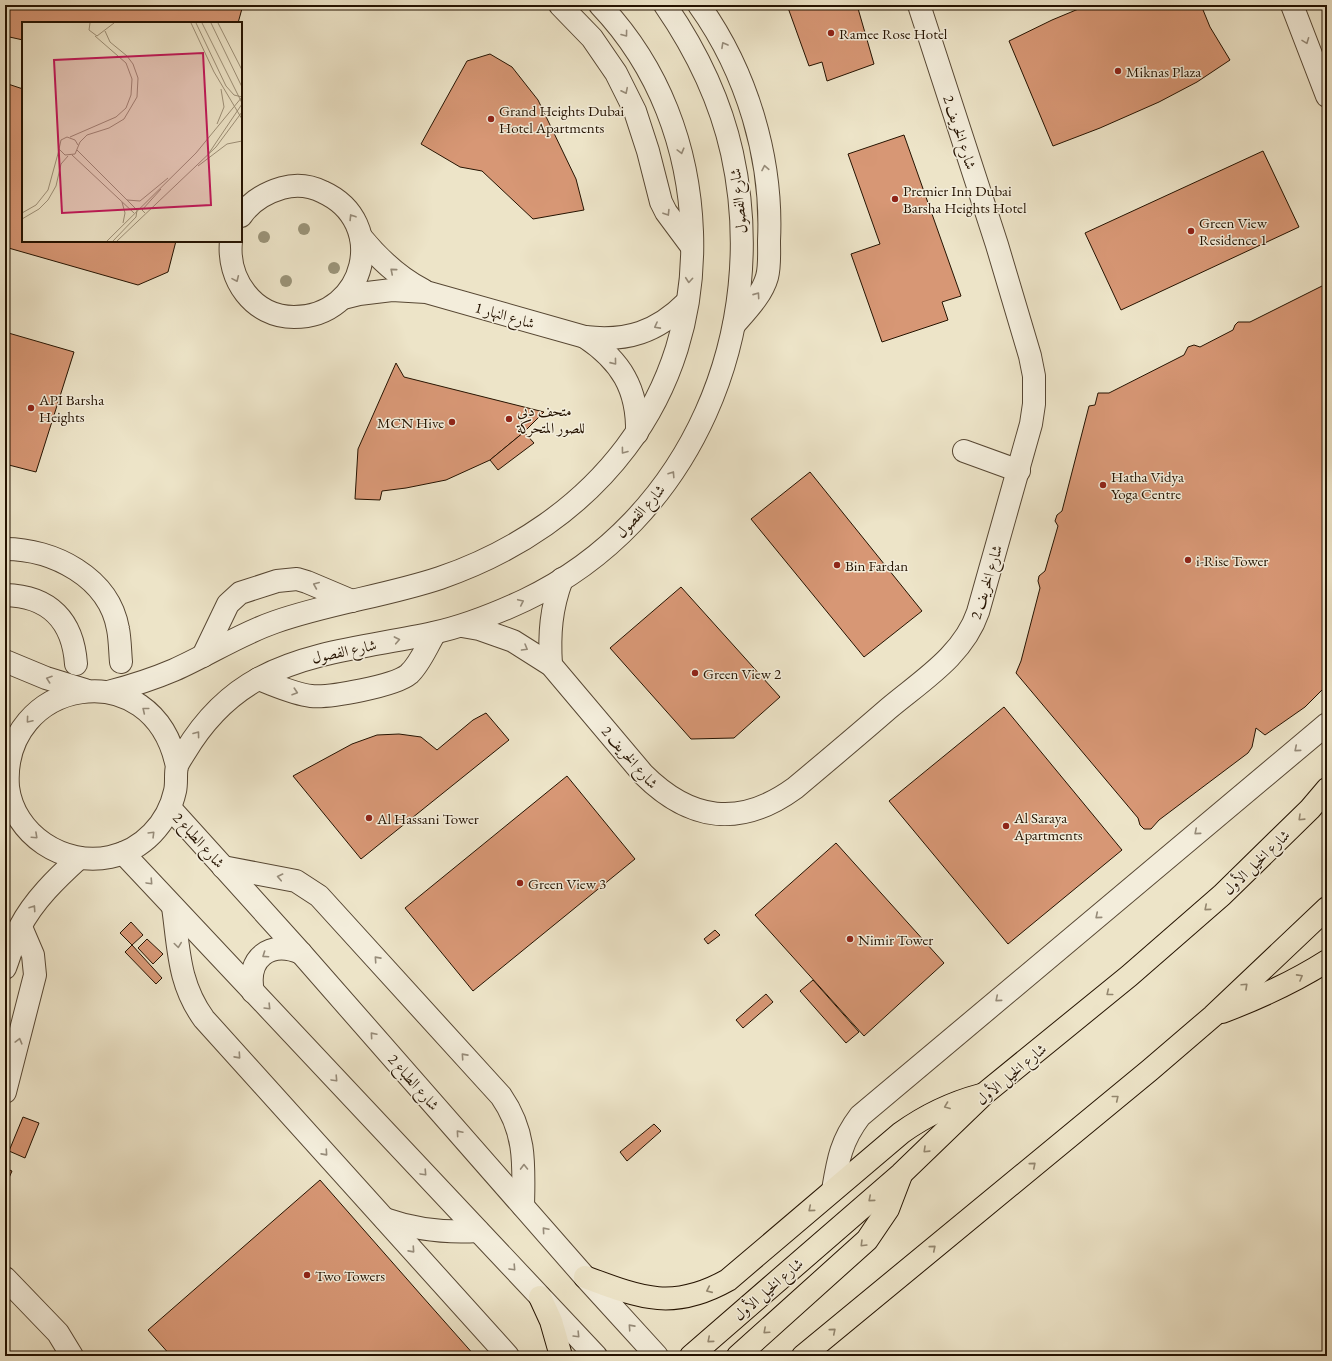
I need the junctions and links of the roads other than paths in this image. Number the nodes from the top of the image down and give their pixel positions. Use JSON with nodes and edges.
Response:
{"nodes":[{"id":1,"x":560,"y":5,"type":"edge"},
{"id":2,"x":600,"y":5,"type":"edge"},
{"id":3,"x":665,"y":5,"type":"edge"},
{"id":4,"x":700,"y":5,"type":"edge"},
{"id":5,"x":919,"y":5,"type":"edge"},
{"id":6,"x":1292,"y":5,"type":"edge"},
{"id":7,"x":1327,"y":96,"type":"edge"},
{"id":8,"x":245,"y":205,"type":"edge"},
{"id":9,"x":361,"y":237,"type":"junction"},
{"id":10,"x":231,"y":242,"type":"edge"},
{"id":11,"x":692,"y":247,"type":"junction"},
{"id":12,"x":426,"y":292,"type":"junction"},
{"id":13,"x":343,"y":298,"type":"junction"},
{"id":14,"x":687,"y":302,"type":"junction"},
{"id":15,"x":734,"y":326,"type":"junction"},
{"id":16,"x":585,"y":337,"type":"junction"},
{"id":17,"x":637,"y":433,"type":"junction"},
{"id":18,"x":964,"y":451,"type":"dead end"},
{"id":19,"x":1019,"y":471,"type":"junction"},
{"id":20,"x":5,"y":549,"type":"edge"},
{"id":21,"x":562,"y":579,"type":"junction"},
{"id":22,"x":5,"y":595,"type":"edge"},
{"id":23,"x":352,"y":600,"type":"junction"},
{"id":24,"x":462,"y":626,"type":"junction"},
{"id":25,"x":435,"y":633,"type":"junction"},
{"id":26,"x":203,"y":656,"type":"junction"},
{"id":27,"x":5,"y":661,"type":"edge"},
{"id":28,"x":120,"y":662,"type":"dead end"},
{"id":29,"x":76,"y":664,"type":"dead end"},
{"id":30,"x":551,"y":665,"type":"junction"},
{"id":31,"x":258,"y":679,"type":"junction"},
{"id":32,"x":86,"y":690,"type":"junction"},
{"id":33,"x":108,"y":692,"type":"junction"},
{"id":34,"x":1327,"y":724,"type":"edge"},
{"id":35,"x":5,"y":726,"type":"edge"},
{"id":36,"x":9,"y":753,"type":"junction"},
{"id":37,"x":176,"y":767,"type":"junction"},
{"id":38,"x":1327,"y":789,"type":"edge"},
{"id":39,"x":7,"y":803,"type":"edge"},
{"id":40,"x":170,"y":808,"type":"junction"},
{"id":41,"x":123,"y":854,"type":"junction"},
{"id":42,"x":79,"y":858,"type":"junction"},
{"id":43,"x":223,"y":867,"type":"junction"},
{"id":44,"x":173,"y":907,"type":"junction"},
{"id":45,"x":1327,"y":908,"type":"edge"},
{"id":46,"x":20,"y":927,"type":"junction"},
{"id":47,"x":301,"y":953,"type":"junction"},
{"id":48,"x":1327,"y":961,"type":"edge"},
{"id":49,"x":5,"y":968,"type":"edge"},
{"id":50,"x":253,"y":992,"type":"junction"},
{"id":51,"x":1214,"y":1016,"type":"junction"},
{"id":52,"x":5,"y":1092,"type":"edge"},
{"id":53,"x":984,"y":1094,"type":"junction"},
{"id":54,"x":901,"y":1174,"type":"junction"},
{"id":55,"x":833,"y":1190,"type":"junction"},
{"id":56,"x":523,"y":1206,"type":"junction"},
{"id":57,"x":383,"y":1218,"type":"junction"},
{"id":58,"x":478,"y":1231,"type":"junction"},
{"id":59,"x":586,"y":1277,"type":"junction"},
{"id":60,"x":5,"y":1278,"type":"edge"},
{"id":61,"x":540,"y":1297,"type":"junction"},
{"id":62,"x":72,"y":1356,"type":"edge"},
{"id":63,"x":508,"y":1356,"type":"edge"},
{"id":64,"x":561,"y":1356,"type":"edge"},
{"id":65,"x":596,"y":1356,"type":"edge"},
{"id":66,"x":658,"y":1356,"type":"edge"},
{"id":67,"x":691,"y":1356,"type":"edge"},
{"id":68,"x":738,"y":1356,"type":"edge"},
{"id":69,"x":803,"y":1356,"type":"edge"}],
"edges":[{"from":1,"to":11,"type":"street","one_way":true},
{"from":2,"to":11,"type":"street","one_way":true},
{"from":3,"to":15,"type":"street","name":"شارع الفصول"},
{"from":15,"to":4,"type":"street","one_way":true},
{"from":5,"to":19,"type":"street","name":"شارع الخريف 2"},
{"from":6,"to":7,"type":"street","one_way":true},
{"from":9,"to":8,"type":"street","one_way":true},
{"from":12,"to":9,"type":"street","name":"شارع النهار 1","one_way":true},
{"from":9,"to":13,"type":"street"},
{"from":10,"to":13,"type":"street","one_way":true},
{"from":11,"to":14,"type":"street","one_way":true},
{"from":12,"to":13,"type":"street","name":"شارع النهار 1"},
{"from":12,"to":16,"type":"street","name":"شارع النهار 1"},
{"from":14,"to":16,"type":"street","name":"شارع النهار 1","one_way":true},
{"from":14,"to":17,"type":"street"},
{"from":21,"to":15,"type":"street","name":"شارع الفصول","one_way":true},
{"from":16,"to":17,"type":"street","name":"شارع النهار 1","one_way":true},
{"from":17,"to":23,"type":"street","one_way":true},
{"from":18,"to":19,"type":"street"},
{"from":19,"to":30,"type":"street","name":"شارع الخريف 2"},
{"from":20,"to":28,"type":"street"},
{"from":24,"to":21,"type":"street","name":"شارع الفصول","one_way":true},
{"from":21,"to":30,"type":"street"},
{"from":22,"to":29,"type":"street"},
{"from":23,"to":26,"type":"street"},
{"from":23,"to":26,"type":"street","one_way":true},
{"from":24,"to":25,"type":"street","name":"شارع الفصول"},
{"from":24,"to":30,"type":"street","name":"شارع الخريف 2","one_way":true},
{"from":31,"to":25,"type":"street","name":"شارع الفصول","one_way":true},
{"from":31,"to":25,"type":"street","one_way":true},
{"from":26,"to":33,"type":"street"},
{"from":32,"to":27,"type":"street","one_way":true},
{"from":37,"to":31,"type":"street","name":"شارع الفصول","one_way":true},
{"from":32,"to":33,"type":"street"},
{"from":32,"to":36,"type":"street","one_way":true},
{"from":37,"to":33,"type":"street","one_way":true},
{"from":34,"to":55,"type":"street","one_way":true},
{"from":35,"to":36,"type":"street"},
{"from":36,"to":39,"type":"street"},
{"from":37,"to":40,"type":"street"},
{"from":38,"to":53,"type":"main road","name":"شارع الخيل الأول","one_way":true},
{"from":39,"to":42,"type":"street","one_way":true},
{"from":41,"to":40,"type":"street","one_way":true},
{"from":40,"to":43,"type":"street","name":"شارع الطباع 2"},
{"from":41,"to":42,"type":"street"},
{"from":41,"to":44,"type":"street","one_way":true},
{"from":46,"to":42,"type":"street","one_way":true},
{"from":43,"to":47,"type":"street","name":"شارع الطباع 2"},
{"from":56,"to":43,"type":"street","one_way":true},
{"from":44,"to":50,"type":"street"},
{"from":44,"to":57,"type":"street","one_way":true},
{"from":51,"to":45,"type":"main road","one_way":true},
{"from":46,"to":49,"type":"street"},
{"from":52,"to":46,"type":"street","one_way":true},
{"from":47,"to":50,"type":"street","one_way":true},
{"from":56,"to":47,"type":"street","name":"شارع الطباع 2","one_way":true},
{"from":51,"to":48,"type":"main road","one_way":true},
{"from":50,"to":58,"type":"street","one_way":true},
{"from":69,"to":51,"type":"main road","one_way":true},
{"from":53,"to":54,"type":"main road","name":"شارع الخيل الأول","one_way":true},
{"from":53,"to":55,"type":"main road","one_way":true},
{"from":54,"to":67,"type":"main road","name":"شارع الخيل الأول","one_way":true},
{"from":54,"to":68,"type":"main road","one_way":true},
{"from":55,"to":59,"type":"main road","one_way":true},
{"from":59,"to":56,"type":"street","name":"شارع الطباع 2","one_way":true},
{"from":57,"to":58,"type":"street"},
{"from":57,"to":63,"type":"street","one_way":true},
{"from":58,"to":61,"type":"street","one_way":true},
{"from":66,"to":59,"type":"street","name":"شارع الطباع 2","one_way":true},
{"from":60,"to":62,"type":"street"},
{"from":61,"to":64,"type":"main road"},
{"from":61,"to":65,"type":"street","one_way":true}]}
